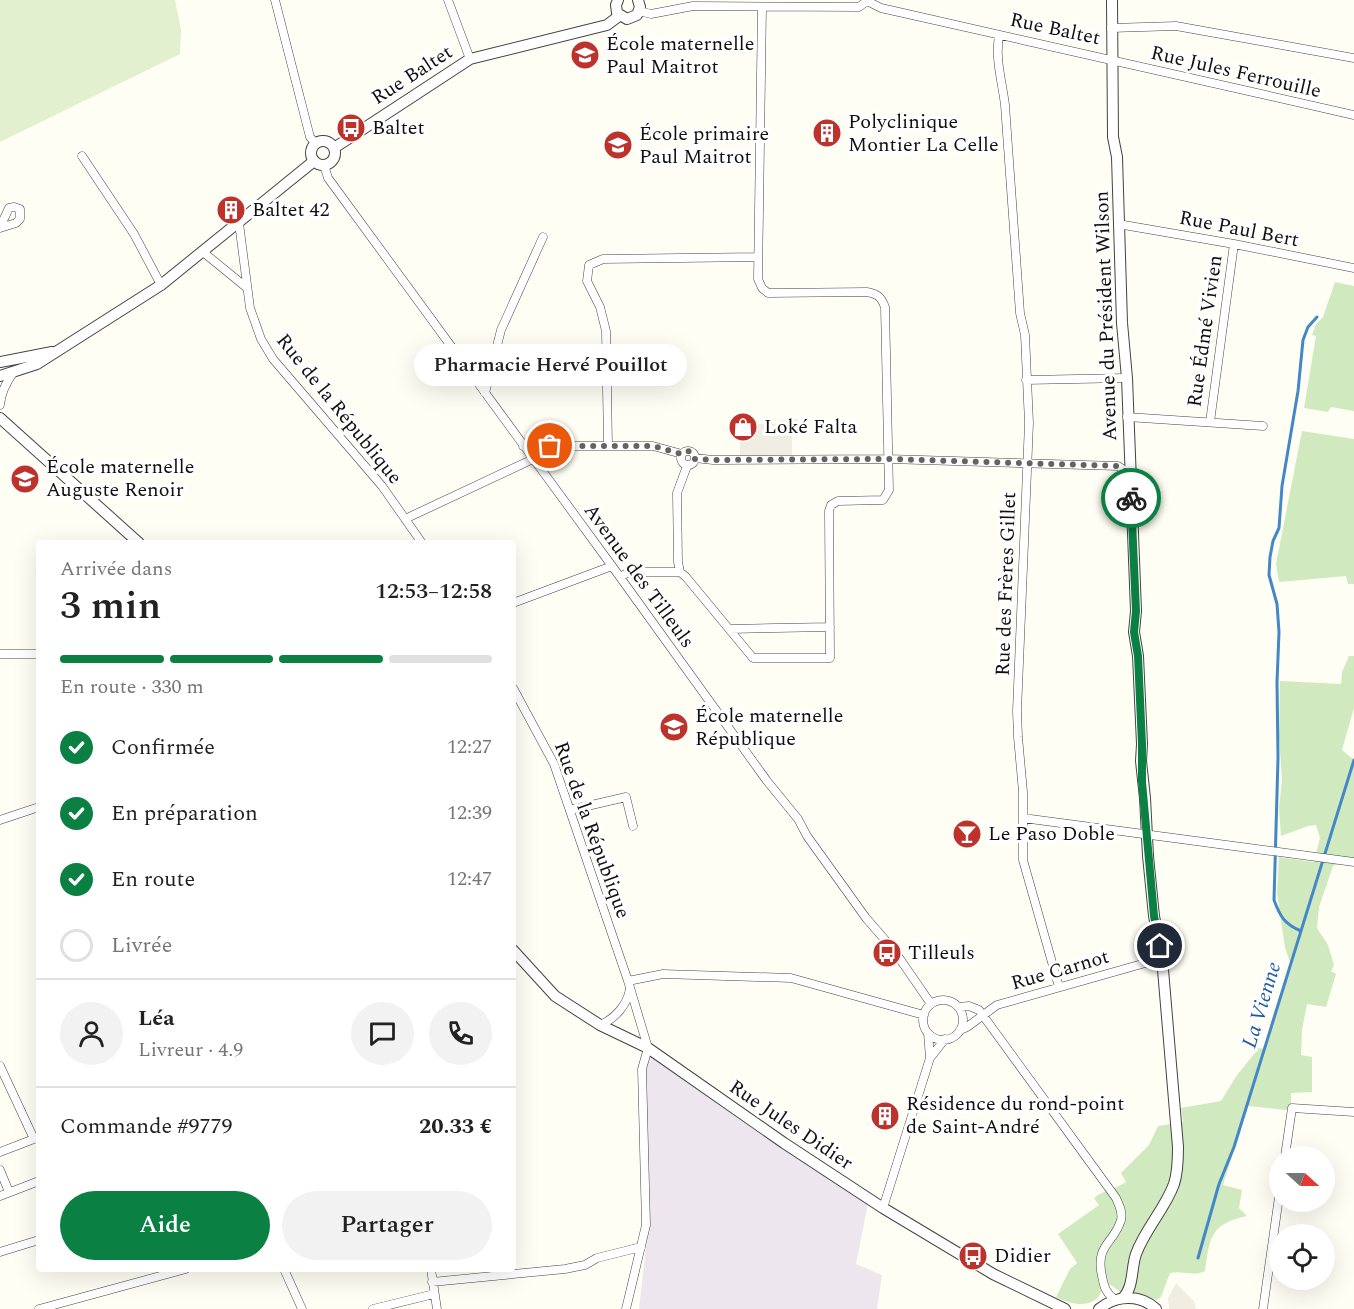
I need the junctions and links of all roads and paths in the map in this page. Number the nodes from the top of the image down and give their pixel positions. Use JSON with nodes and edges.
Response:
{"nodes":[{"id":1,"x":275,"y":0,"type":"edge"},
{"id":2,"x":448,"y":0,"type":"edge"},
{"id":3,"x":618,"y":0,"type":"edge"},
{"id":4,"x":868,"y":0,"type":"edge"},
{"id":5,"x":1112,"y":0,"type":"edge"},
{"id":6,"x":639,"y":6,"type":"edge"},
{"id":7,"x":762,"y":7,"type":"junction"},
{"id":8,"x":619,"y":16,"type":"junction"},
{"id":9,"x":1111,"y":28,"type":"junction"},
{"id":10,"x":999,"y":36,"type":"junction"},
{"id":11,"x":1354,"y":58,"type":"edge"},
{"id":12,"x":470,"y":59,"type":"junction"},
{"id":13,"x":1111,"y":60,"type":"junction"},
{"id":14,"x":1354,"y":115,"type":"edge"},
{"id":15,"x":313,"y":141,"type":"junction"},
{"id":16,"x":334,"y":148,"type":"junction"},
{"id":17,"x":82,"y":156,"type":"dead end"},
{"id":18,"x":319,"y":163,"type":"junction"},
{"id":19,"x":239,"y":223,"type":"junction"},
{"id":20,"x":1118,"y":224,"type":"junction"},
{"id":21,"x":543,"y":237,"type":"dead end"},
{"id":22,"x":1234,"y":244,"type":"junction"},
{"id":23,"x":203,"y":252,"type":"junction"},
{"id":24,"x":758,"y":257,"type":"junction"},
{"id":25,"x":1354,"y":268,"type":"edge"},
{"id":26,"x":161,"y":285,"type":"junction"},
{"id":27,"x":247,"y":288,"type":"junction"},
{"id":28,"x":61,"y":350,"type":"junction"},
{"id":29,"x":0,"y":362,"type":"edge"},
{"id":30,"x":14,"y":373,"type":"junction"},
{"id":31,"x":0,"y":376,"type":"edge"},
{"id":32,"x":1127,"y":378,"type":"junction"},
{"id":33,"x":1026,"y":381,"type":"junction"},
{"id":34,"x":485,"y":393,"type":"junction"},
{"id":35,"x":0,"y":405,"type":"edge"},
{"id":36,"x":1,"y":416,"type":"edge"},
{"id":37,"x":1127,"y":417,"type":"junction"},
{"id":38,"x":1209,"y":422,"type":"junction"},
{"id":39,"x":1263,"y":426,"type":"dead end"},
{"id":40,"x":608,"y":445,"type":"junction"},
{"id":41,"x":524,"y":446,"type":"junction"},
{"id":42,"x":681,"y":454,"type":"junction"},
{"id":43,"x":1130,"y":455,"type":"junction"},
{"id":44,"x":532,"y":459,"type":"junction"},
{"id":45,"x":695,"y":459,"type":"junction"},
{"id":46,"x":889,"y":459,"type":"junction"},
{"id":47,"x":1027,"y":464,"type":"junction"},
{"id":48,"x":687,"y":466,"type":"junction"},
{"id":49,"x":1118,"y":466,"type":"junction"},
{"id":50,"x":1130,"y":474,"type":"junction"},
{"id":51,"x":405,"y":519,"type":"junction"},
{"id":52,"x":136,"y":540,"type":"edge"},
{"id":53,"x":420,"y":540,"type":"edge"},
{"id":54,"x":612,"y":566,"type":"junction"},
{"id":55,"x":680,"y":572,"type":"junction"},
{"id":56,"x":620,"y":577,"type":"junction"},
{"id":57,"x":516,"y":602,"type":"edge"},
{"id":58,"x":830,"y":627,"type":"junction"},
{"id":59,"x":730,"y":629,"type":"junction"},
{"id":60,"x":0,"y":654,"type":"edge"},
{"id":61,"x":36,"y":654,"type":"edge"},
{"id":62,"x":516,"y":693,"type":"edge"},
{"id":63,"x":521,"y":701,"type":"junction"},
{"id":64,"x":516,"y":704,"type":"edge"},
{"id":65,"x":36,"y":808,"type":"edge"},
{"id":66,"x":570,"y":810,"type":"junction"},
{"id":67,"x":1023,"y":818,"type":"junction"},
{"id":68,"x":0,"y":820,"type":"edge"},
{"id":69,"x":633,"y":826,"type":"dead end"},
{"id":70,"x":1148,"y":834,"type":"junction"},
{"id":71,"x":1354,"y":862,"type":"edge"},
{"id":72,"x":1161,"y":949,"type":"junction"},
{"id":73,"x":516,"y":953,"type":"edge"},
{"id":74,"x":1149,"y":962,"type":"junction"},
{"id":75,"x":1163,"y":968,"type":"junction"},
{"id":76,"x":629,"y":984,"type":"junction"},
{"id":77,"x":1059,"y":987,"type":"junction"},
{"id":78,"x":931,"y":1004,"type":"junction"},
{"id":79,"x":958,"y":1007,"type":"junction"},
{"id":80,"x":924,"y":1015,"type":"junction"},
{"id":81,"x":983,"y":1015,"type":"junction"},
{"id":82,"x":600,"y":1025,"type":"junction"},
{"id":83,"x":960,"y":1030,"type":"junction"},
{"id":84,"x":928,"y":1032,"type":"junction"},
{"id":85,"x":945,"y":1039,"type":"junction"},
{"id":86,"x":648,"y":1048,"type":"junction"},
{"id":87,"x":930,"y":1058,"type":"junction"},
{"id":88,"x":0,"y":1066,"type":"edge"},
{"id":89,"x":1354,"y":1112,"type":"edge"},
{"id":90,"x":36,"y":1138,"type":"edge"},
{"id":91,"x":1286,"y":1146,"type":"edge"},
{"id":92,"x":0,"y":1152,"type":"edge"},
{"id":93,"x":0,"y":1170,"type":"edge"},
{"id":94,"x":36,"y":1182,"type":"edge"},
{"id":95,"x":9,"y":1192,"type":"junction"},
{"id":96,"x":0,"y":1196,"type":"edge"},
{"id":97,"x":883,"y":1209,"type":"junction"},
{"id":98,"x":1277,"y":1212,"type":"edge"},
{"id":99,"x":36,"y":1241,"type":"edge"},
{"id":100,"x":640,"y":1246,"type":"junction"},
{"id":101,"x":0,"y":1252,"type":"edge"},
{"id":102,"x":175,"y":1272,"type":"edge"},
{"id":103,"x":285,"y":1272,"type":"edge"},
{"id":104,"x":431,"y":1272,"type":"edge"},
{"id":105,"x":432,"y":1282,"type":"junction"},
{"id":106,"x":434,"y":1294,"type":"junction"},
{"id":107,"x":1119,"y":1299,"type":"junction"},
{"id":108,"x":39,"y":1309,"type":"edge"},
{"id":109,"x":302,"y":1309,"type":"edge"},
{"id":110,"x":372,"y":1309,"type":"edge"},
{"id":111,"x":437,"y":1309,"type":"edge"},
{"id":112,"x":626,"y":1309,"type":"edge"},
{"id":113,"x":1065,"y":1309,"type":"edge"},
{"id":114,"x":1099,"y":1309,"type":"edge"},
{"id":115,"x":1156,"y":1309,"type":"edge"},
{"id":116,"x":1263,"y":1309,"type":"edge"}],
"edges":[{"from":1,"to":15,"type":"street"},
{"from":2,"to":12,"type":"street"},
{"from":3,"to":8,"type":"street"},
{"from":4,"to":7,"type":"street","name":"Rue Baltet"},
{"from":4,"to":10,"type":"street","name":"Rue Baltet"},
{"from":5,"to":9,"type":"street","name":"Avenue du Président Wilson"},
{"from":6,"to":7,"type":"street","name":"Rue Baltet"},
{"from":6,"to":8,"type":"street","name":"Rue Baltet"},
{"from":7,"to":24,"type":"street"},
{"from":8,"to":12,"type":"street","name":"Rue Baltet"},
{"from":9,"to":11,"type":"street"},
{"from":9,"to":13,"type":"street","name":"Avenue du Président Wilson"},
{"from":10,"to":13,"type":"street","name":"Rue Baltet"},
{"from":10,"to":33,"type":"street","name":"Rue des Frères Gillet"},
{"from":12,"to":16,"type":"street","name":"Rue Baltet"},
{"from":13,"to":14,"type":"street","name":"Rue Jules Ferrouille"},
{"from":13,"to":20,"type":"street","name":"Avenue du Président Wilson"},
{"from":15,"to":16,"type":"street"},
{"from":15,"to":18,"type":"street"},
{"from":16,"to":18,"type":"street"},
{"from":17,"to":26,"type":"street"},
{"from":18,"to":19,"type":"street"},
{"from":18,"to":34,"type":"street","name":"Avenue des Tilleuls"},
{"from":19,"to":23,"type":"street"},
{"from":19,"to":27,"type":"street","name":"Rue de la République"},
{"from":20,"to":22,"type":"street","name":"Rue Paul Bert"},
{"from":20,"to":32,"type":"street","name":"Avenue du Président Wilson"},
{"from":21,"to":34,"type":"street"},
{"from":22,"to":25,"type":"street","name":"Rue Paul Bert"},
{"from":22,"to":38,"type":"street","name":"Rue Édmé Vivien"},
{"from":23,"to":26,"type":"street"},
{"from":23,"to":27,"type":"street"},
{"from":24,"to":40,"type":"street"},
{"from":24,"to":46,"type":"street"},
{"from":26,"to":28,"type":"street"},
{"from":27,"to":51,"type":"street","name":"Rue de la République"},
{"from":28,"to":29,"type":"street"},
{"from":28,"to":30,"type":"street"},
{"from":30,"to":31,"type":"street"},
{"from":30,"to":35,"type":"street"},
{"from":32,"to":33,"type":"street"},
{"from":32,"to":37,"type":"street","name":"Avenue du Président Wilson"},
{"from":33,"to":47,"type":"street","name":"Rue des Frères Gillet"},
{"from":34,"to":41,"type":"street","name":"Avenue des Tilleuls"},
{"from":36,"to":52,"type":"street"},
{"from":37,"to":38,"type":"street"},
{"from":37,"to":43,"type":"street","name":"Avenue du Président Wilson"},
{"from":38,"to":39,"type":"street"},
{"from":40,"to":41,"type":"street"},
{"from":40,"to":42,"type":"street"},
{"from":41,"to":44,"type":"street","name":"Avenue des Tilleuls"},
{"from":42,"to":45,"type":"street"},
{"from":42,"to":48,"type":"street"},
{"from":43,"to":49,"type":"street"},
{"from":43,"to":50,"type":"street","name":"Avenue du Président Wilson"},
{"from":44,"to":51,"type":"street"},
{"from":44,"to":54,"type":"street","name":"Avenue des Tilleuls"},
{"from":45,"to":46,"type":"street"},
{"from":45,"to":48,"type":"street"},
{"from":46,"to":47,"type":"street"},
{"from":46,"to":58,"type":"street"},
{"from":47,"to":49,"type":"street"},
{"from":47,"to":67,"type":"street","name":"Rue des Frères Gillet"},
{"from":48,"to":55,"type":"street"},
{"from":49,"to":50,"type":"street"},
{"from":50,"to":70,"type":"street","name":"Avenue du Président Wilson"},
{"from":51,"to":53,"type":"street","name":"Rue de la République"},
{"from":54,"to":56,"type":"street","name":"Avenue des Tilleuls"},
{"from":54,"to":57,"type":"street"},
{"from":55,"to":56,"type":"street"},
{"from":55,"to":59,"type":"street"},
{"from":56,"to":78,"type":"street","name":"Avenue des Tilleuls"},
{"from":58,"to":59,"type":"street"},
{"from":58,"to":59,"type":"street"},
{"from":60,"to":61,"type":"street"},
{"from":62,"to":63,"type":"street","name":"Rue de la République"},
{"from":63,"to":64,"type":"street"},
{"from":63,"to":66,"type":"street","name":"Rue de la République"},
{"from":65,"to":68,"type":"street"},
{"from":66,"to":69,"type":"street"},
{"from":66,"to":76,"type":"street","name":"Rue de la République"},
{"from":67,"to":70,"type":"street"},
{"from":67,"to":77,"type":"street","name":"Rue des Frères Gillet"},
{"from":70,"to":71,"type":"street"},
{"from":70,"to":72,"type":"street","name":"Avenue du Président Wilson"},
{"from":72,"to":74,"type":"street"},
{"from":72,"to":75,"type":"street","name":"Avenue du Président Wilson"},
{"from":73,"to":82,"type":"street","name":"Rue Jules Didier"},
{"from":74,"to":75,"type":"street"},
{"from":74,"to":77,"type":"street","name":"Rue Carnot"},
{"from":75,"to":107,"type":"street","name":"Avenue du Président Wilson"},
{"from":76,"to":80,"type":"street"},
{"from":76,"to":82,"type":"street"},
{"from":76,"to":86,"type":"street","name":"Rue de la République"},
{"from":77,"to":81,"type":"street","name":"Rue Carnot"},
{"from":78,"to":79,"type":"street"},
{"from":78,"to":80,"type":"street"},
{"from":79,"to":81,"type":"street"},
{"from":79,"to":83,"type":"street"},
{"from":80,"to":84,"type":"street"},
{"from":81,"to":83,"type":"street","name":"Rue Carnot"},
{"from":81,"to":107,"type":"street"},
{"from":82,"to":86,"type":"street","name":"Rue Jules Didier"},
{"from":83,"to":85,"type":"street"},
{"from":84,"to":85,"type":"street"},
{"from":84,"to":87,"type":"street"},
{"from":85,"to":87,"type":"street"},
{"from":86,"to":97,"type":"street","name":"Rue Jules Didier"},
{"from":86,"to":100,"type":"street"},
{"from":87,"to":97,"type":"street"},
{"from":88,"to":90,"type":"street"},
{"from":89,"to":91,"type":"street"},
{"from":90,"to":92,"type":"street"},
{"from":93,"to":95,"type":"street"},
{"from":94,"to":95,"type":"street"},
{"from":95,"to":96,"type":"street"},
{"from":97,"to":113,"type":"street","name":"Rue Jules Didier"},
{"from":98,"to":116,"type":"street"},
{"from":99,"to":101,"type":"street"},
{"from":100,"to":105,"type":"street"},
{"from":100,"to":112,"type":"street"},
{"from":102,"to":108,"type":"street"},
{"from":103,"to":109,"type":"street"},
{"from":104,"to":105,"type":"street"},
{"from":105,"to":106,"type":"street"},
{"from":106,"to":110,"type":"street"},
{"from":106,"to":111,"type":"street"},
{"from":107,"to":114,"type":"street"},
{"from":107,"to":115,"type":"street"}]}
